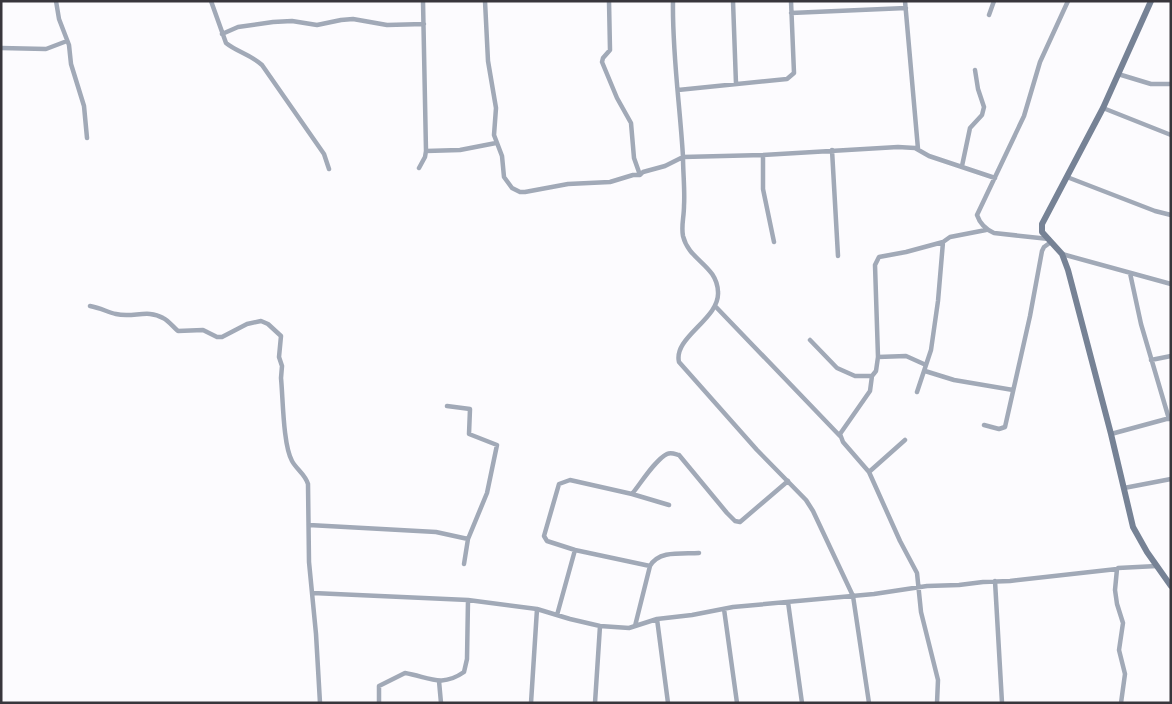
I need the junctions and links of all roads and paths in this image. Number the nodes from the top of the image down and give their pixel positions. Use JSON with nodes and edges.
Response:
{"nodes":[{"id":1,"x":56,"y":1,"type":"edge"},
{"id":2,"x":211,"y":1,"type":"edge"},
{"id":3,"x":423,"y":1,"type":"edge"},
{"id":4,"x":485,"y":1,"type":"edge"},
{"id":5,"x":609,"y":1,"type":"edge"},
{"id":6,"x":674,"y":1,"type":"edge"},
{"id":7,"x":733,"y":1,"type":"edge"},
{"id":8,"x":791,"y":1,"type":"edge"},
{"id":9,"x":905,"y":1,"type":"edge"},
{"id":10,"x":994,"y":1,"type":"edge"},
{"id":11,"x":1068,"y":1,"type":"edge"},
{"id":12,"x":1151,"y":1,"type":"edge"},
{"id":13,"x":906,"y":8,"type":"junction"},
{"id":14,"x":791,"y":13,"type":"junction"},
{"id":15,"x":989,"y":15,"type":"dead end"},
{"id":16,"x":424,"y":24,"type":"junction"},
{"id":17,"x":222,"y":34,"type":"junction"},
{"id":18,"x":67,"y":41,"type":"junction"},
{"id":19,"x":1,"y":48,"type":"edge"},
{"id":20,"x":975,"y":70,"type":"dead end"},
{"id":21,"x":1118,"y":74,"type":"junction"},
{"id":22,"x":736,"y":84,"type":"junction"},
{"id":23,"x":1171,"y":84,"type":"edge"},
{"id":24,"x":678,"y":90,"type":"junction"},
{"id":25,"x":1103,"y":108,"type":"junction"},
{"id":26,"x":1171,"y":135,"type":"edge"},
{"id":27,"x":87,"y":138,"type":"dead end"},
{"id":28,"x":496,"y":143,"type":"junction"},
{"id":29,"x":918,"y":148,"type":"junction"},
{"id":30,"x":832,"y":150,"type":"junction"},
{"id":31,"x":426,"y":151,"type":"junction"},
{"id":32,"x":763,"y":155,"type":"junction"},
{"id":33,"x":683,"y":157,"type":"junction"},
{"id":34,"x":962,"y":166,"type":"junction"},
{"id":35,"x":419,"y":168,"type":"dead end"},
{"id":36,"x":329,"y":169,"type":"dead end"},
{"id":37,"x":640,"y":175,"type":"junction"},
{"id":38,"x":1067,"y":177,"type":"junction"},
{"id":39,"x":995,"y":178,"type":"junction"},
{"id":40,"x":1171,"y":215,"type":"edge"},
{"id":41,"x":986,"y":230,"type":"junction"},
{"id":42,"x":1050,"y":240,"type":"junction"},
{"id":43,"x":774,"y":242,"type":"dead end"},
{"id":44,"x":943,"y":242,"type":"junction"},
{"id":45,"x":1062,"y":254,"type":"junction"},
{"id":46,"x":838,"y":256,"type":"dead end"},
{"id":47,"x":1130,"y":273,"type":"junction"},
{"id":48,"x":1171,"y":284,"type":"edge"},
{"id":49,"x":90,"y":306,"type":"dead end"},
{"id":50,"x":716,"y":307,"type":"junction"},
{"id":51,"x":810,"y":340,"type":"dead end"},
{"id":52,"x":1171,"y":356,"type":"edge"},
{"id":53,"x":878,"y":357,"type":"junction"},
{"id":54,"x":1152,"y":360,"type":"junction"},
{"id":55,"x":926,"y":365,"type":"junction"},
{"id":56,"x":925,"y":371,"type":"junction"},
{"id":57,"x":872,"y":376,"type":"junction"},
{"id":58,"x":1013,"y":390,"type":"junction"},
{"id":59,"x":917,"y":392,"type":"dead end"},
{"id":60,"x":446,"y":406,"type":"dead end"},
{"id":61,"x":1170,"y":418,"type":"edge"},
{"id":62,"x":984,"y":425,"type":"dead end"},
{"id":63,"x":1112,"y":434,"type":"junction"},
{"id":64,"x":840,"y":436,"type":"junction"},
{"id":65,"x":905,"y":440,"type":"dead end"},
{"id":66,"x":870,"y":472,"type":"junction"},
{"id":67,"x":1171,"y":479,"type":"edge"},
{"id":68,"x":788,"y":481,"type":"junction"},
{"id":69,"x":1124,"y":488,"type":"junction"},
{"id":70,"x":632,"y":494,"type":"junction"},
{"id":71,"x":669,"y":505,"type":"dead end"},
{"id":72,"x":309,"y":524,"type":"junction"},
{"id":73,"x":468,"y":539,"type":"junction"},
{"id":74,"x":575,"y":550,"type":"junction"},
{"id":75,"x":699,"y":553,"type":"dead end"},
{"id":76,"x":464,"y":564,"type":"dead end"},
{"id":77,"x":650,"y":566,"type":"junction"},
{"id":78,"x":1157,"y":566,"type":"junction"},
{"id":79,"x":1116,"y":569,"type":"junction"},
{"id":80,"x":995,"y":582,"type":"junction"},
{"id":81,"x":1171,"y":586,"type":"edge"},
{"id":82,"x":919,"y":588,"type":"junction"},
{"id":83,"x":313,"y":593,"type":"junction"},
{"id":84,"x":853,"y":596,"type":"junction"},
{"id":85,"x":468,"y":600,"type":"junction"},
{"id":86,"x":788,"y":602,"type":"junction"},
{"id":87,"x":537,"y":609,"type":"junction"},
{"id":88,"x":724,"y":609,"type":"junction"},
{"id":89,"x":557,"y":615,"type":"junction"},
{"id":90,"x":657,"y":619,"type":"junction"},
{"id":91,"x":600,"y":626,"type":"junction"},
{"id":92,"x":635,"y":626,"type":"junction"},
{"id":93,"x":439,"y":681,"type":"junction"},
{"id":94,"x":320,"y":703,"type":"edge"},
{"id":95,"x":379,"y":703,"type":"edge"},
{"id":96,"x":440,"y":703,"type":"edge"},
{"id":97,"x":531,"y":703,"type":"edge"},
{"id":98,"x":595,"y":703,"type":"edge"},
{"id":99,"x":668,"y":703,"type":"edge"},
{"id":100,"x":737,"y":703,"type":"edge"},
{"id":101,"x":802,"y":703,"type":"edge"},
{"id":102,"x":869,"y":703,"type":"edge"},
{"id":103,"x":937,"y":703,"type":"edge"},
{"id":104,"x":1002,"y":703,"type":"edge"},
{"id":105,"x":1121,"y":703,"type":"edge"}],
"edges":[{"from":1,"to":18,"type":"street"},
{"from":2,"to":17,"type":"street"},
{"from":3,"to":16,"type":"street"},
{"from":4,"to":28,"type":"street"},
{"from":5,"to":37,"type":"street"},
{"from":6,"to":24,"type":"street"},
{"from":7,"to":22,"type":"street"},
{"from":8,"to":14,"type":"street"},
{"from":9,"to":13,"type":"street"},
{"from":10,"to":15,"type":"street"},
{"from":11,"to":39,"type":"street"},
{"from":12,"to":21,"type":"street"},
{"from":13,"to":14,"type":"street"},
{"from":13,"to":29,"type":"street"},
{"from":14,"to":22,"type":"street"},
{"from":16,"to":17,"type":"street"},
{"from":16,"to":31,"type":"street"},
{"from":17,"to":36,"type":"street"},
{"from":18,"to":19,"type":"street"},
{"from":18,"to":27,"type":"street"},
{"from":20,"to":34,"type":"street"},
{"from":21,"to":23,"type":"street"},
{"from":21,"to":25,"type":"street"},
{"from":22,"to":24,"type":"street"},
{"from":24,"to":33,"type":"street"},
{"from":25,"to":26,"type":"street"},
{"from":25,"to":38,"type":"street"},
{"from":28,"to":31,"type":"street"},
{"from":28,"to":37,"type":"street"},
{"from":29,"to":30,"type":"street"},
{"from":29,"to":34,"type":"street"},
{"from":30,"to":32,"type":"street"},
{"from":30,"to":46,"type":"street"},
{"from":31,"to":35,"type":"street"},
{"from":32,"to":33,"type":"street"},
{"from":32,"to":43,"type":"street"},
{"from":33,"to":37,"type":"street"},
{"from":33,"to":50,"type":"street"},
{"from":34,"to":39,"type":"street"},
{"from":38,"to":40,"type":"street"},
{"from":38,"to":42,"type":"street"},
{"from":39,"to":41,"type":"street"},
{"from":41,"to":42,"type":"street"},
{"from":41,"to":44,"type":"street"},
{"from":42,"to":45,"type":"street"},
{"from":42,"to":58,"type":"street"},
{"from":44,"to":53,"type":"street"},
{"from":44,"to":55,"type":"street"},
{"from":45,"to":47,"type":"street"},
{"from":45,"to":63,"type":"street"},
{"from":47,"to":48,"type":"street"},
{"from":47,"to":54,"type":"street"},
{"from":49,"to":72,"type":"street"},
{"from":50,"to":64,"type":"street"},
{"from":50,"to":68,"type":"street"},
{"from":51,"to":57,"type":"street"},
{"from":52,"to":54,"type":"street"},
{"from":53,"to":55,"type":"street"},
{"from":53,"to":57,"type":"street"},
{"from":54,"to":61,"type":"street"},
{"from":55,"to":56,"type":"street"},
{"from":56,"to":58,"type":"street"},
{"from":56,"to":59,"type":"street"},
{"from":57,"to":64,"type":"street"},
{"from":58,"to":62,"type":"street"},
{"from":60,"to":73,"type":"street"},
{"from":61,"to":63,"type":"street"},
{"from":63,"to":69,"type":"street"},
{"from":64,"to":66,"type":"street"},
{"from":65,"to":66,"type":"street"},
{"from":66,"to":82,"type":"street"},
{"from":67,"to":69,"type":"street"},
{"from":68,"to":70,"type":"street"},
{"from":68,"to":84,"type":"street"},
{"from":69,"to":78,"type":"street"},
{"from":70,"to":71,"type":"street"},
{"from":70,"to":74,"type":"street"},
{"from":72,"to":73,"type":"street"},
{"from":72,"to":83,"type":"street"},
{"from":73,"to":76,"type":"street"},
{"from":74,"to":77,"type":"street"},
{"from":74,"to":89,"type":"street"},
{"from":75,"to":77,"type":"street"},
{"from":77,"to":92,"type":"street"},
{"from":78,"to":79,"type":"street"},
{"from":78,"to":81,"type":"street"},
{"from":79,"to":80,"type":"street"},
{"from":79,"to":105,"type":"street"},
{"from":80,"to":82,"type":"street"},
{"from":80,"to":104,"type":"street"},
{"from":82,"to":84,"type":"street"},
{"from":82,"to":103,"type":"street"},
{"from":83,"to":85,"type":"street"},
{"from":83,"to":94,"type":"street"},
{"from":84,"to":86,"type":"street"},
{"from":84,"to":102,"type":"street"},
{"from":85,"to":87,"type":"street"},
{"from":85,"to":93,"type":"street"},
{"from":86,"to":88,"type":"street"},
{"from":86,"to":101,"type":"street"},
{"from":87,"to":89,"type":"street"},
{"from":87,"to":97,"type":"street"},
{"from":88,"to":90,"type":"street"},
{"from":88,"to":100,"type":"street"},
{"from":89,"to":91,"type":"street"},
{"from":90,"to":92,"type":"street"},
{"from":90,"to":99,"type":"street"},
{"from":91,"to":92,"type":"street"},
{"from":91,"to":98,"type":"street"},
{"from":93,"to":95,"type":"street"},
{"from":93,"to":96,"type":"street"}]}
